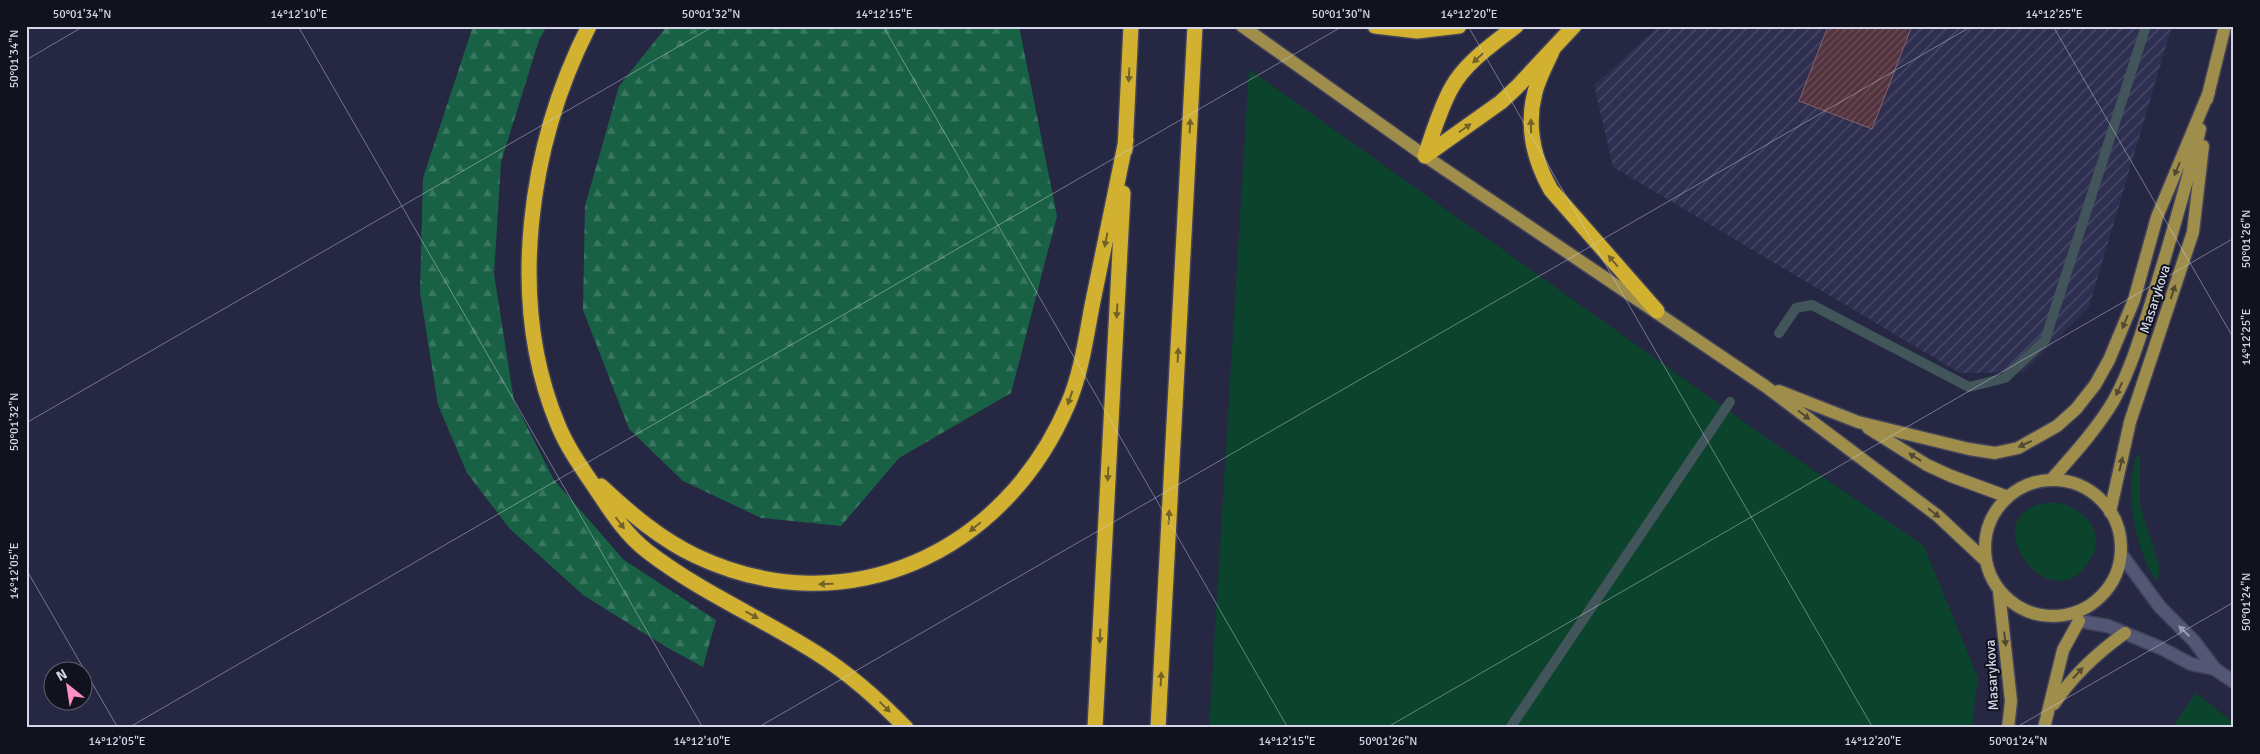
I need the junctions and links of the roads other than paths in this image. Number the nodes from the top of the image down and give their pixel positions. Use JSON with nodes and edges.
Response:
{"nodes":[{"id":1,"x":589,"y":26,"type":"edge"},
{"id":2,"x":593,"y":26,"type":"edge"},
{"id":3,"x":1132,"y":26,"type":"edge"},
{"id":4,"x":1195,"y":26,"type":"edge"},
{"id":5,"x":1242,"y":26,"type":"edge"},
{"id":6,"x":1375,"y":26,"type":"edge"},
{"id":7,"x":1459,"y":26,"type":"edge"},
{"id":8,"x":1516,"y":26,"type":"edge"},
{"id":9,"x":1574,"y":26,"type":"edge"},
{"id":10,"x":2225,"y":26,"type":"edge"},
{"id":11,"x":580,"y":43,"type":"junction"},
{"id":12,"x":1553,"y":49,"type":"junction"},
{"id":13,"x":2209,"y":92,"type":"junction"},
{"id":14,"x":1126,"y":140,"type":"junction"},
{"id":15,"x":1425,"y":156,"type":"junction"},
{"id":16,"x":1657,"y":311,"type":"junction"},
{"id":17,"x":1765,"y":386,"type":"junction"},
{"id":18,"x":1858,"y":422,"type":"junction"},
{"id":19,"x":582,"y":468,"type":"junction"},
{"id":20,"x":2051,"y":480,"type":"junction"},
{"id":21,"x":2008,"y":497,"type":"junction"},
{"id":22,"x":2110,"y":512,"type":"junction"},
{"id":23,"x":2121,"y":554,"type":"junction"},
{"id":24,"x":1986,"y":561,"type":"junction"},
{"id":25,"x":1999,"y":591,"type":"junction"},
{"id":26,"x":2077,"y":617,"type":"junction"},
{"id":27,"x":2125,"y":633,"type":"junction"},
{"id":28,"x":2215,"y":668,"type":"junction"},
{"id":29,"x":2234,"y":682,"type":"edge"},
{"id":30,"x":2049,"y":712,"type":"junction"},
{"id":31,"x":906,"y":728,"type":"edge"},
{"id":32,"x":1095,"y":728,"type":"edge"},
{"id":33,"x":1158,"y":728,"type":"edge"},
{"id":34,"x":2008,"y":728,"type":"edge"},
{"id":35,"x":2044,"y":728,"type":"edge"}],
"edges":[{"from":1,"to":11,"type":"highway"},
{"from":2,"to":11,"type":"highway"},
{"from":3,"to":14,"type":"highway","one_way":true},
{"from":33,"to":4,"type":"highway","one_way":true},
{"from":5,"to":15,"type":"main road"},
{"from":6,"to":7,"type":"highway"},
{"from":8,"to":15,"type":"highway","one_way":true},
{"from":9,"to":12,"type":"highway"},
{"from":10,"to":13,"type":"main road","name":"Masarykova"},
{"from":11,"to":19,"type":"highway"},
{"from":15,"to":12,"type":"highway","one_way":true},
{"from":16,"to":12,"type":"highway","one_way":true},
{"from":13,"to":18,"type":"main road","one_way":true},
{"from":13,"to":20,"type":"main road","name":"Masarykova","one_way":true},
{"from":22,"to":13,"type":"main road","name":"Masarykova","one_way":true},
{"from":14,"to":19,"type":"highway","one_way":true},
{"from":14,"to":32,"type":"highway","one_way":true},
{"from":15,"to":16,"type":"main road"},
{"from":16,"to":17,"type":"main road"},
{"from":17,"to":18,"type":"main road"},
{"from":17,"to":24,"type":"main road","one_way":true},
{"from":21,"to":18,"type":"main road","one_way":true},
{"from":19,"to":31,"type":"highway","one_way":true},
{"from":20,"to":21,"type":"main road"},
{"from":20,"to":22,"type":"main road"},
{"from":21,"to":24,"type":"main road"},
{"from":22,"to":23,"type":"main road"},
{"from":23,"to":26,"type":"main road"},
{"from":28,"to":23,"type":"street","one_way":true},
{"from":24,"to":25,"type":"main road"},
{"from":25,"to":26,"type":"main road"},
{"from":25,"to":34,"type":"main road","name":"Masarykova","one_way":true},
{"from":26,"to":27,"type":"street"},
{"from":26,"to":30,"type":"main road"},
{"from":27,"to":28,"type":"street"},
{"from":30,"to":27,"type":"main road","one_way":true},
{"from":28,"to":29,"type":"street"},
{"from":30,"to":35,"type":"main road"}]}
